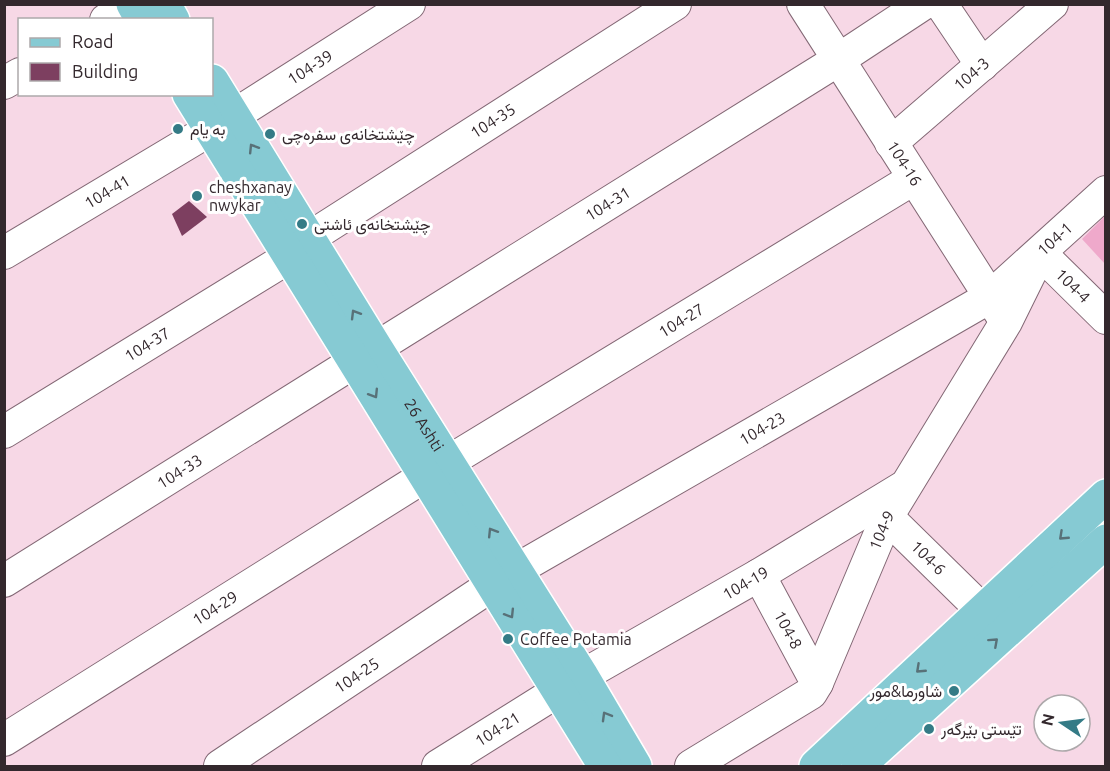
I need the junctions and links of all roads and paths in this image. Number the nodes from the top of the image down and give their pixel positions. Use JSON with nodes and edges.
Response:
{"nodes":[{"id":1,"x":132,"y":4,"type":"edge"},
{"id":2,"x":164,"y":4,"type":"edge"},
{"id":3,"x":410,"y":4,"type":"edge"},
{"id":4,"x":675,"y":4,"type":"edge"},
{"id":5,"x":803,"y":4,"type":"edge"},
{"id":6,"x":923,"y":4,"type":"edge"},
{"id":7,"x":941,"y":4,"type":"edge"},
{"id":8,"x":1052,"y":4,"type":"edge"},
{"id":9,"x":109,"y":18,"type":"edge"},
{"id":10,"x":141,"y":18,"type":"edge"},
{"id":11,"x":172,"y":18,"type":"edge"},
{"id":12,"x":838,"y":60,"type":"junction"},
{"id":13,"x":982,"y":66,"type":"junction"},
{"id":14,"x":18,"y":75,"type":"edge"},
{"id":15,"x":4,"y":83,"type":"edge"},
{"id":16,"x":213,"y":86,"type":"edge"},
{"id":17,"x":191,"y":96,"type":"edge"},
{"id":18,"x":221,"y":122,"type":"junction"},
{"id":19,"x":891,"y":143,"type":"junction"},
{"id":20,"x":914,"y":179,"type":"junction"},
{"id":21,"x":1106,"y":192,"type":"edge"},
{"id":22,"x":299,"y":248,"type":"junction"},
{"id":23,"x":4,"y":253,"type":"edge"},
{"id":24,"x":1040,"y":253,"type":"junction"},
{"id":25,"x":1000,"y":301,"type":"junction"},
{"id":26,"x":1106,"y":318,"type":"edge"},
{"id":27,"x":365,"y":355,"type":"junction"},
{"id":28,"x":4,"y":432,"type":"edge"},
{"id":29,"x":436,"y":469,"type":"junction"},
{"id":30,"x":1106,"y":496,"type":"edge"},
{"id":31,"x":881,"y":511,"type":"junction"},
{"id":32,"x":1106,"y":541,"type":"edge"},
{"id":33,"x":759,"y":575,"type":"junction"},
{"id":34,"x":504,"y":578,"type":"junction"},
{"id":35,"x":4,"y":581,"type":"edge"},
{"id":36,"x":983,"y":610,"type":"junction"},
{"id":37,"x":817,"y":682,"type":"junction"},
{"id":38,"x":570,"y":683,"type":"junction"},
{"id":39,"x":4,"y":740,"type":"edge"},
{"id":40,"x":220,"y":766,"type":"edge"},
{"id":41,"x":438,"y":766,"type":"edge"},
{"id":42,"x":604,"y":766,"type":"edge"},
{"id":43,"x":635,"y":766,"type":"edge"},
{"id":44,"x":691,"y":766,"type":"edge"},
{"id":45,"x":816,"y":766,"type":"edge"},
{"id":46,"x":858,"y":766,"type":"edge"}],
"edges":[{"from":1,"to":9,"type":"street"},
{"from":1,"to":10,"type":"main road"},
{"from":2,"to":11,"type":"main road"},
{"from":3,"to":18,"type":"street","name":"104-39"},
{"from":4,"to":22,"type":"street","name":"104-35"},
{"from":5,"to":12,"type":"street","name":"104-16"},
{"from":6,"to":12,"type":"street","name":"104-31"},
{"from":7,"to":13,"type":"street"},
{"from":8,"to":13,"type":"street","name":"104-3"},
{"from":12,"to":19,"type":"street","name":"104-16"},
{"from":12,"to":27,"type":"street","name":"104-31"},
{"from":13,"to":19,"type":"street","name":"104-3"},
{"from":14,"to":15,"type":"street"},
{"from":16,"to":18,"type":"main road","name":"26 Ashti"},
{"from":17,"to":18,"type":"main road","name":"26 Ashti"},
{"from":18,"to":22,"type":"main road","name":"26 Ashti"},
{"from":18,"to":23,"type":"street","name":"104-41"},
{"from":19,"to":20,"type":"street","name":"104-16"},
{"from":20,"to":25,"type":"street","name":"104-16"},
{"from":20,"to":29,"type":"street","name":"104-27"},
{"from":21,"to":24,"type":"street","name":"104-1"},
{"from":22,"to":27,"type":"main road","name":"26 Ashti"},
{"from":22,"to":28,"type":"street","name":"104-37"},
{"from":24,"to":25,"type":"street","name":"104-1"},
{"from":24,"to":26,"type":"street","name":"104-4"},
{"from":25,"to":31,"type":"street","name":"104-19"},
{"from":25,"to":34,"type":"street","name":"104-23"},
{"from":27,"to":29,"type":"main road","name":"26 Ashti"},
{"from":27,"to":35,"type":"street","name":"104-33"},
{"from":29,"to":34,"type":"main road","name":"26 Ashti"},
{"from":29,"to":39,"type":"street","name":"104-29"},
{"from":30,"to":36,"type":"main road","one_way":true},
{"from":31,"to":33,"type":"street","name":"104-19"},
{"from":31,"to":36,"type":"street","name":"104-6"},
{"from":31,"to":37,"type":"street","name":"104-9"},
{"from":46,"to":32,"type":"main road","one_way":true},
{"from":33,"to":37,"type":"street","name":"104-8"},
{"from":33,"to":38,"type":"street","name":"104-19"},
{"from":34,"to":38,"type":"main road","name":"26 Ashti"},
{"from":34,"to":40,"type":"street","name":"104-25"},
{"from":36,"to":45,"type":"main road","one_way":true},
{"from":37,"to":44,"type":"street","name":"104-9"},
{"from":38,"to":41,"type":"street","name":"104-21"},
{"from":38,"to":42,"type":"main road","name":"26 Ashti"},
{"from":43,"to":38,"type":"main road","name":"26 Ashti","one_way":true}]}
